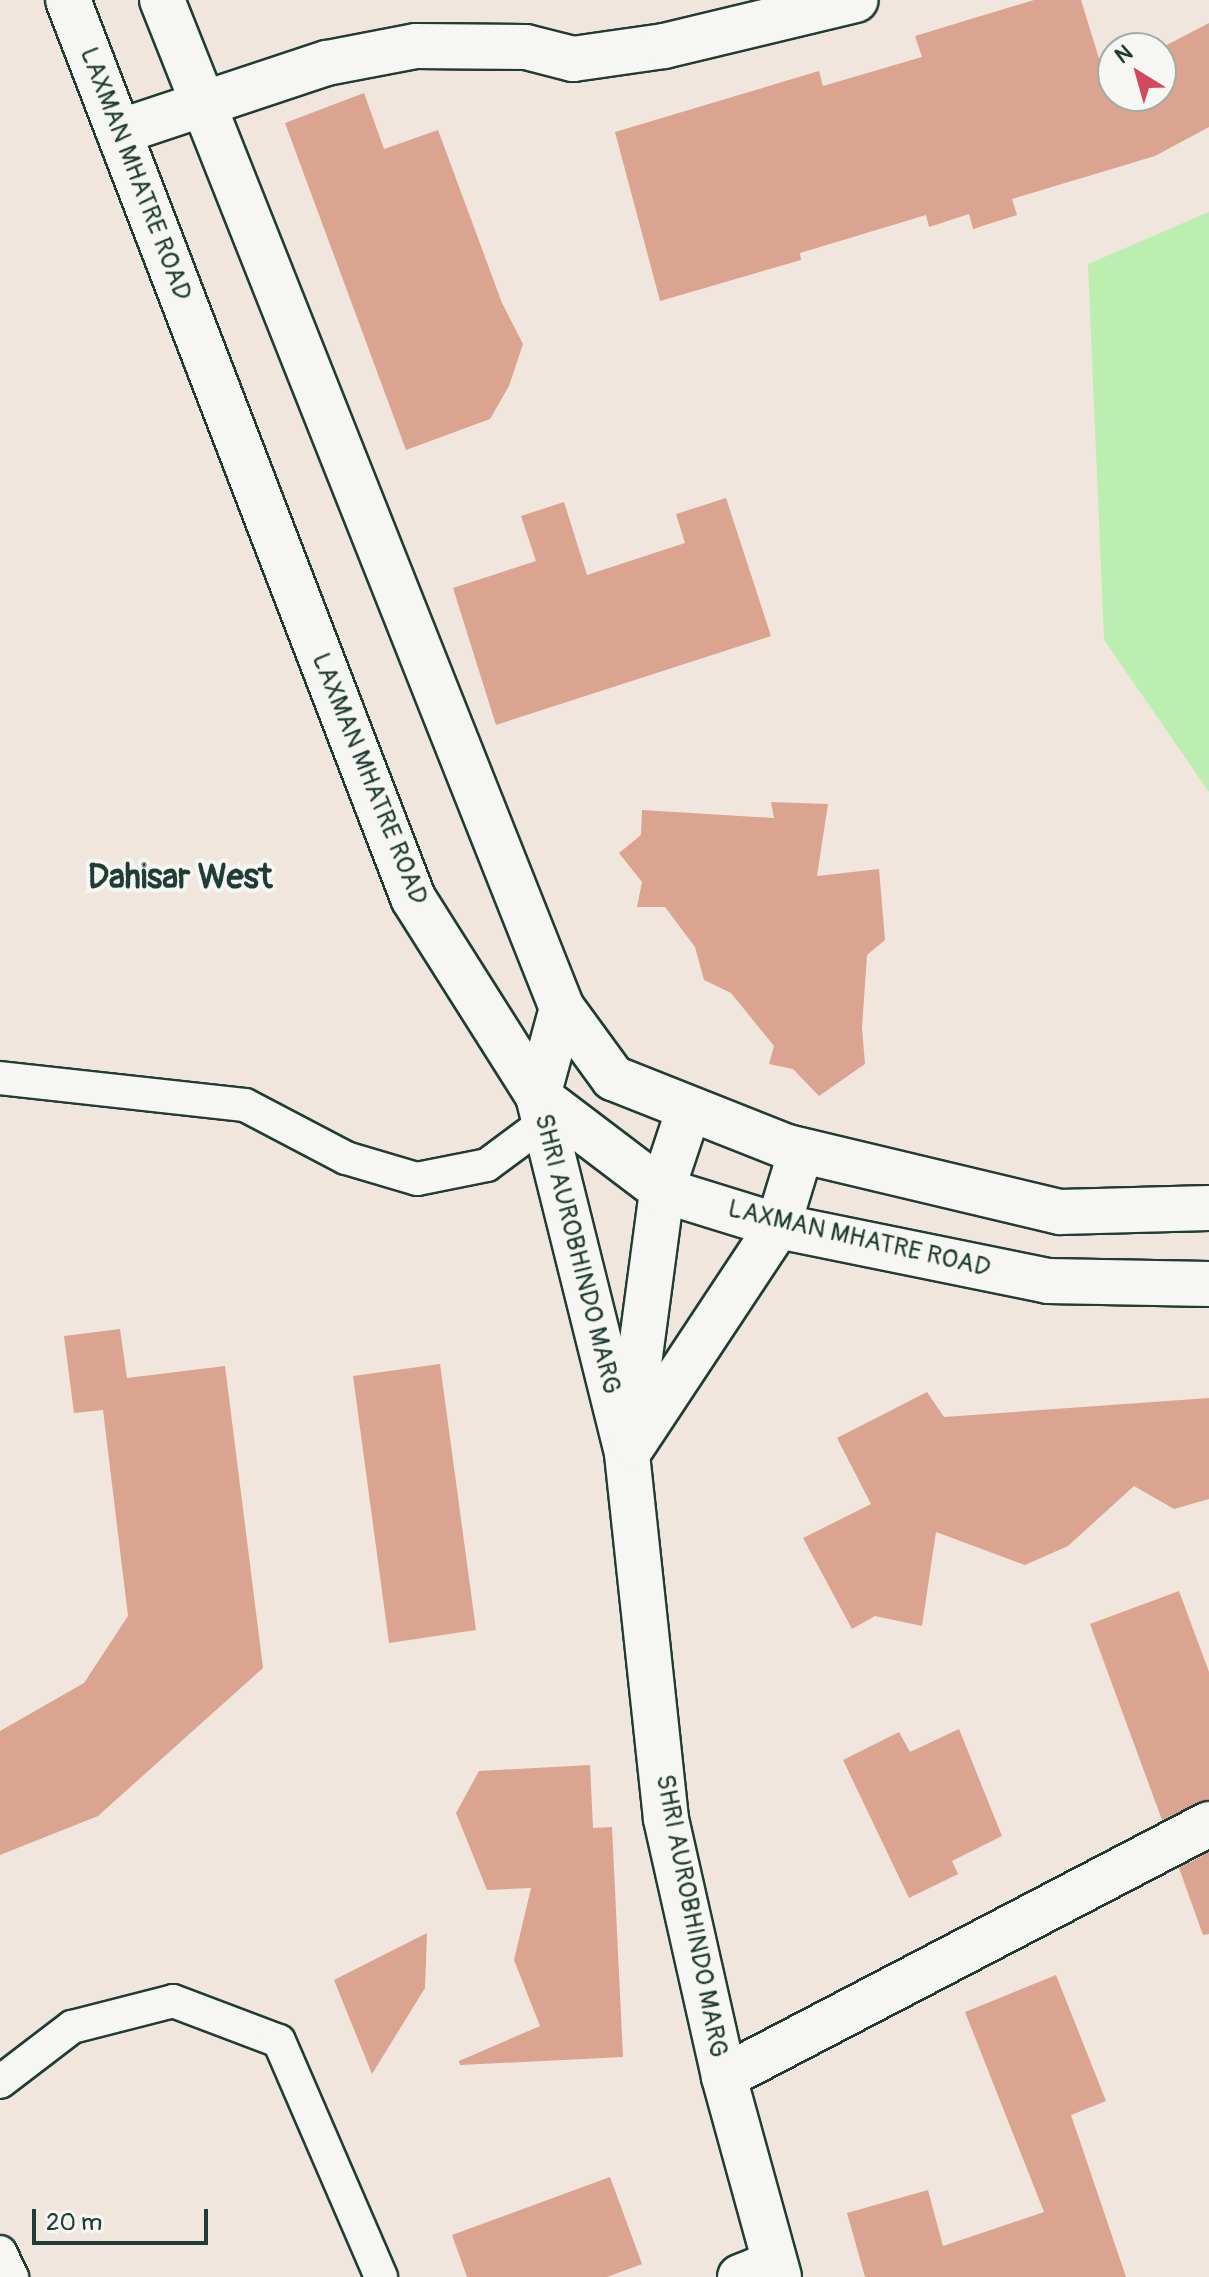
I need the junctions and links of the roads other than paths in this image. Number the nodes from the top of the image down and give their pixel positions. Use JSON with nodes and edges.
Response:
{"nodes":[{"id":1,"x":68,"y":0,"type":"edge"},
{"id":2,"x":162,"y":0,"type":"edge"},
{"id":3,"x":856,"y":0,"type":"edge"},
{"id":4,"x":202,"y":103,"type":"junction"},
{"id":5,"x":119,"y":132,"type":"junction"},
{"id":6,"x":562,"y":1008,"type":"junction"},
{"id":7,"x":0,"y":1078,"type":"edge"},
{"id":8,"x":541,"y":1109,"type":"junction"},
{"id":9,"x":689,"y":1109,"type":"junction"},
{"id":10,"x":801,"y":1151,"type":"junction"},
{"id":11,"x":662,"y":1190,"type":"junction"},
{"id":12,"x":1209,"y":1208,"type":"edge"},
{"id":13,"x":778,"y":1226,"type":"junction"},
{"id":14,"x":1209,"y":1284,"type":"edge"},
{"id":15,"x":627,"y":1454,"type":"junction"},
{"id":16,"x":1209,"y":1824,"type":"edge"},
{"id":17,"x":724,"y":2077,"type":"junction"},
{"id":18,"x":0,"y":2082,"type":"edge"},
{"id":19,"x":0,"y":2252,"type":"edge"},
{"id":20,"x":764,"y":2272,"type":"edge"},
{"id":21,"x":12,"y":2277,"type":"edge"},
{"id":22,"x":381,"y":2277,"type":"edge"}],
"edges":[{"from":1,"to":5,"type":"main road","name":"LAXMAN MHATRE ROAD"},
{"from":2,"to":4,"type":"main road"},
{"from":3,"to":4,"type":"main road"},
{"from":4,"to":5,"type":"main road"},
{"from":4,"to":6,"type":"main road"},
{"from":5,"to":8,"type":"main road","name":"LAXMAN MHATRE ROAD"},
{"from":6,"to":8,"type":"main road","name":"SHRI AUROBHINDO MARG"},
{"from":6,"to":9,"type":"main road"},
{"from":7,"to":8,"type":"lane"},
{"from":8,"to":11,"type":"main road","name":"LAXMAN MHATRE ROAD"},
{"from":8,"to":15,"type":"main road","name":"SHRI AUROBHINDO MARG"},
{"from":9,"to":10,"type":"main road"},
{"from":9,"to":11,"type":"main road","name":"SHRI AUROBHINDO MARG"},
{"from":10,"to":12,"type":"main road"},
{"from":10,"to":13,"type":"main road","name":"SHRI AUROBHINDO MARG"},
{"from":11,"to":13,"type":"main road","name":"LAXMAN MHATRE ROAD"},
{"from":11,"to":15,"type":"main road","name":"SHRI AUROBHINDO MARG"},
{"from":13,"to":14,"type":"main road","name":"LAXMAN MHATRE ROAD"},
{"from":13,"to":15,"type":"main road","name":"SHRI AUROBHINDO MARG"},
{"from":15,"to":17,"type":"main road","name":"SHRI AUROBHINDO MARG"},
{"from":16,"to":17,"type":"main road"},
{"from":17,"to":20,"type":"main road","name":"SHRI AUROBHINDO MARG"},
{"from":18,"to":22,"type":"lane"},
{"from":19,"to":21,"type":"lane"}]}
